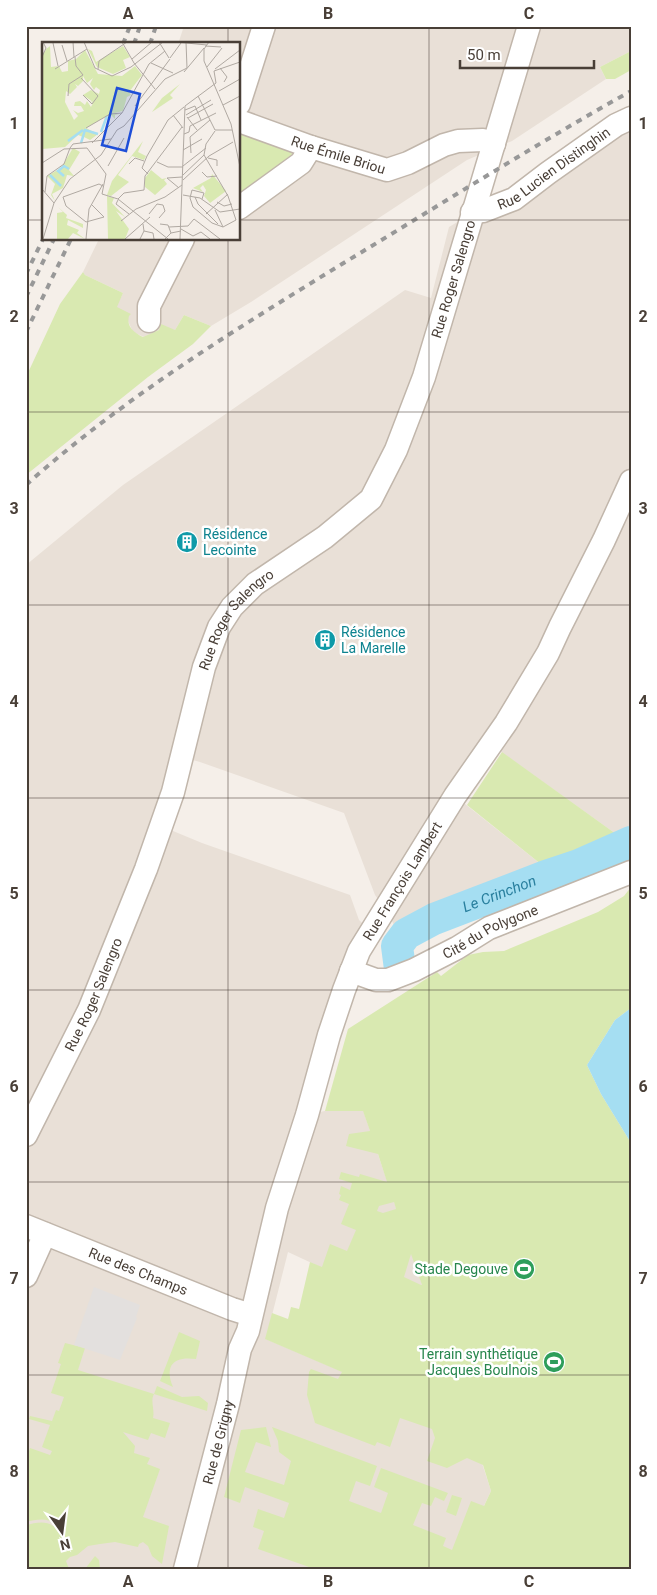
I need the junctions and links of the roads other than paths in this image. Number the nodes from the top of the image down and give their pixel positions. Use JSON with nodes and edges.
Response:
{"nodes":[{"id":1,"x":264,"y":26,"type":"edge"},
{"id":2,"x":529,"y":26,"type":"edge"},
{"id":3,"x":240,"y":101,"type":"edge"},
{"id":4,"x":631,"y":118,"type":"edge"},
{"id":5,"x":240,"y":120,"type":"edge"},
{"id":6,"x":494,"y":144,"type":"junction"},
{"id":7,"x":311,"y":147,"type":"junction"},
{"id":8,"x":240,"y":207,"type":"edge"},
{"id":9,"x":472,"y":212,"type":"junction"},
{"id":10,"x":182,"y":240,"type":"edge"},
{"id":11,"x":149,"y":321,"type":"dead end"},
{"id":12,"x":631,"y":481,"type":"edge"},
{"id":13,"x":631,"y":872,"type":"edge"},
{"id":14,"x":351,"y":972,"type":"junction"},
{"id":15,"x":26,"y":1134,"type":"edge"},
{"id":16,"x":35,"y":1230,"type":"edge"},
{"id":17,"x":26,"y":1276,"type":"edge"},
{"id":18,"x":251,"y":1315,"type":"junction"},
{"id":19,"x":185,"y":1569,"type":"edge"}],
"edges":[{"from":1,"to":3,"type":"street"},
{"from":2,"to":6,"type":"street","name":"Rue Roger Salengro"},
{"from":4,"to":9,"type":"street","name":"Rue Lucien Distinghin"},
{"from":5,"to":7,"type":"street","name":"Rue Émile Briou"},
{"from":6,"to":7,"type":"street","name":"Rue Émile Briou"},
{"from":6,"to":9,"type":"street","name":"Rue Roger Salengro"},
{"from":7,"to":8,"type":"street"},
{"from":9,"to":15,"type":"street","name":"Rue Roger Salengro"},
{"from":10,"to":11,"type":"street"},
{"from":12,"to":14,"type":"street","name":"Rue François Lambert"},
{"from":13,"to":14,"type":"street","name":"Cité du Polygone"},
{"from":14,"to":18,"type":"street","name":"Rue François Lambert"},
{"from":16,"to":17,"type":"street"},
{"from":16,"to":18,"type":"street","name":"Rue des Champs"},
{"from":18,"to":19,"type":"street","name":"Rue de Grigny"}]}
